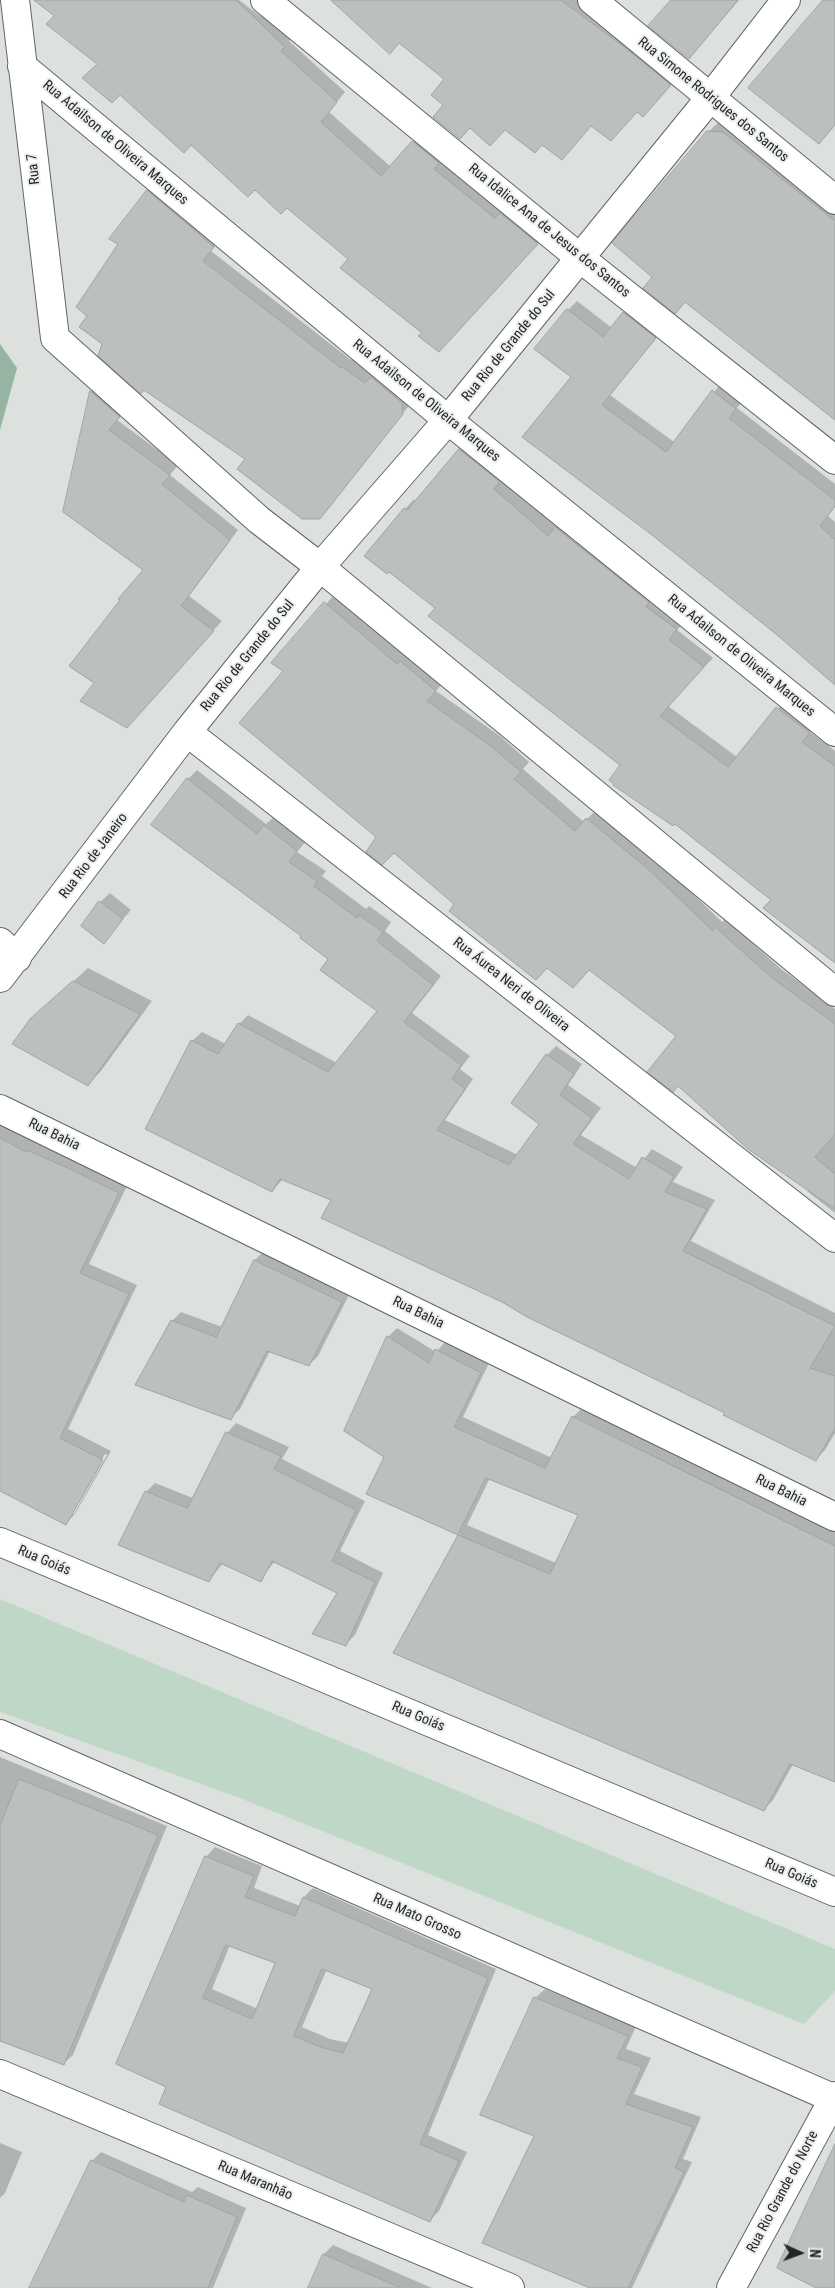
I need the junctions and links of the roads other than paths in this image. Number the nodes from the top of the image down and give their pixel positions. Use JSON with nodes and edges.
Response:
{"nodes":[{"id":1,"x":15,"y":0,"type":"edge"},
{"id":2,"x":265,"y":0,"type":"edge"},
{"id":3,"x":592,"y":0,"type":"edge"},
{"id":4,"x":786,"y":0,"type":"edge"},
{"id":5,"x":22,"y":66,"type":"junction"},
{"id":6,"x":710,"y":98,"type":"junction"},
{"id":7,"x":835,"y":200,"type":"edge"},
{"id":8,"x":580,"y":258,"type":"junction"},
{"id":9,"x":448,"y":420,"type":"junction"},
{"id":10,"x":835,"y":460,"type":"edge"},
{"id":11,"x":320,"y":567,"type":"junction"},
{"id":12,"x":187,"y":732,"type":"junction"},
{"id":13,"x":835,"y":732,"type":"edge"},
{"id":14,"x":6,"y":960,"type":"edge"},
{"id":15,"x":835,"y":992,"type":"edge"},
{"id":16,"x":0,"y":1108,"type":"edge"},
{"id":17,"x":835,"y":1238,"type":"edge"},
{"id":18,"x":835,"y":1517,"type":"edge"},
{"id":19,"x":0,"y":1542,"type":"edge"},
{"id":20,"x":0,"y":1734,"type":"edge"},
{"id":21,"x":835,"y":1892,"type":"edge"},
{"id":22,"x":0,"y":2074,"type":"edge"},
{"id":23,"x":835,"y":2098,"type":"edge"},
{"id":24,"x":510,"y":2288,"type":"edge"},
{"id":25,"x":731,"y":2288,"type":"edge"}],
"edges":[{"from":1,"to":5,"type":"street","name":"Rua 7"},
{"from":2,"to":8,"type":"street","name":"Rua Idalice Ana de Jesus dos Santos"},
{"from":3,"to":6,"type":"street","name":"Rua Simone Rodrigues dos Santos"},
{"from":4,"to":6,"type":"street","name":"Rua Rio de Grande do Sul"},
{"from":5,"to":9,"type":"street","name":"Rua Adailson de Oliveira Marques"},
{"from":5,"to":11,"type":"street","name":"Rua 7"},
{"from":6,"to":7,"type":"street","name":"Rua Simone Rodrigues dos Santos"},
{"from":6,"to":8,"type":"street","name":"Rua Rio de Grande do Sul"},
{"from":8,"to":9,"type":"street","name":"Rua Rio de Grande do Sul"},
{"from":8,"to":10,"type":"street","name":"Rua Idalice Ana de Jesus dos Santos"},
{"from":9,"to":11,"type":"street","name":"Rua Rio de Grande do Sul"},
{"from":9,"to":13,"type":"street","name":"Rua Adailson de Oliveira Marques"},
{"from":11,"to":12,"type":"street","name":"Rua Rio de Grande do Sul"},
{"from":11,"to":15,"type":"street"},
{"from":12,"to":14,"type":"street","name":"Rua Rio de Janeiro"},
{"from":12,"to":17,"type":"street","name":"Rua Áurea Neri de Oliveira"},
{"from":16,"to":18,"type":"street","name":"Rua Bahia"},
{"from":19,"to":21,"type":"street","name":"Rua Goiás"},
{"from":20,"to":23,"type":"street","name":"Rua Mato Grosso"},
{"from":22,"to":24,"type":"street","name":"Rua Maranhão"},
{"from":23,"to":25,"type":"street","name":"Rua Rio Grande do Norte"}]}
